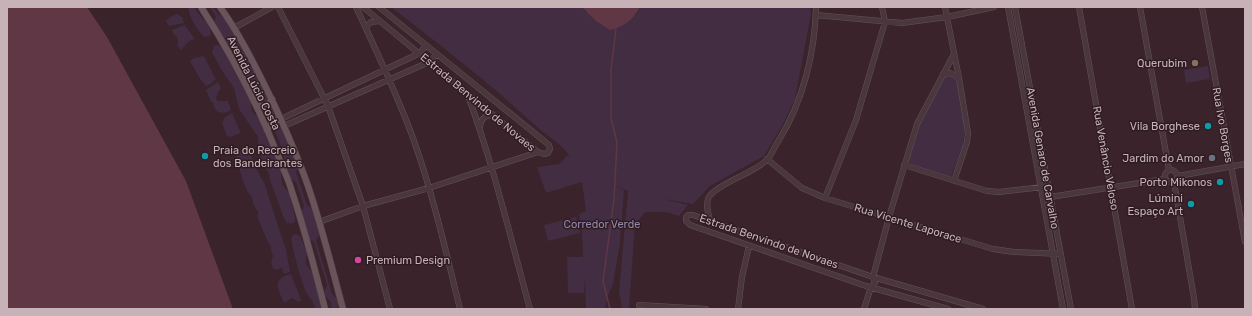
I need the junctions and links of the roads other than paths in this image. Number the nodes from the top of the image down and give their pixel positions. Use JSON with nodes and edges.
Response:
{"nodes":[{"id":1,"x":201,"y":7,"type":"edge"},
{"id":2,"x":220,"y":7,"type":"edge"},
{"id":3,"x":272,"y":7,"type":"edge"},
{"id":4,"x":278,"y":7,"type":"edge"},
{"id":5,"x":356,"y":7,"type":"edge"},
{"id":6,"x":363,"y":7,"type":"edge"},
{"id":7,"x":379,"y":7,"type":"edge"},
{"id":8,"x":816,"y":7,"type":"edge"},
{"id":9,"x":882,"y":7,"type":"edge"},
{"id":10,"x":946,"y":7,"type":"edge"},
{"id":11,"x":994,"y":7,"type":"edge"},
{"id":12,"x":1008,"y":7,"type":"edge"},
{"id":13,"x":1015,"y":7,"type":"edge"},
{"id":14,"x":1079,"y":7,"type":"edge"},
{"id":15,"x":1140,"y":7,"type":"edge"},
{"id":16,"x":1202,"y":7,"type":"edge"},
{"id":17,"x":816,"y":15,"type":"junction"},
{"id":18,"x":947,"y":17,"type":"junction"},
{"id":19,"x":379,"y":21,"type":"junction"},
{"id":20,"x":885,"y":22,"type":"junction"},
{"id":21,"x":234,"y":28,"type":"junction"},
{"id":22,"x":367,"y":32,"type":"junction"},
{"id":23,"x":426,"y":45,"type":"junction"},
{"id":24,"x":420,"y":54,"type":"junction"},
{"id":25,"x":437,"y":54,"type":"junction"},
{"id":26,"x":954,"y":54,"type":"junction"},
{"id":27,"x":429,"y":62,"type":"junction"},
{"id":28,"x":385,"y":70,"type":"junction"},
{"id":29,"x":943,"y":74,"type":"junction"},
{"id":30,"x":959,"y":78,"type":"junction"},
{"id":31,"x":389,"y":79,"type":"junction"},
{"id":32,"x":467,"y":93,"type":"junction"},
{"id":33,"x":325,"y":98,"type":"junction"},
{"id":34,"x":272,"y":99,"type":"junction"},
{"id":35,"x":257,"y":106,"type":"junction"},
{"id":36,"x":328,"y":106,"type":"junction"},
{"id":37,"x":495,"y":116,"type":"junction"},
{"id":38,"x":281,"y":119,"type":"junction"},
{"id":39,"x":284,"y":126,"type":"junction"},
{"id":40,"x":480,"y":128,"type":"junction"},
{"id":41,"x":268,"y":130,"type":"junction"},
{"id":42,"x":538,"y":152,"type":"junction"},
{"id":43,"x":767,"y":159,"type":"junction"},
{"id":44,"x":1245,"y":164,"type":"edge"},
{"id":45,"x":904,"y":165,"type":"junction"},
{"id":46,"x":492,"y":167,"type":"junction"},
{"id":47,"x":1231,"y":167,"type":"junction"},
{"id":48,"x":1169,"y":170,"type":"junction"},
{"id":49,"x":1178,"y":176,"type":"junction"},
{"id":50,"x":1166,"y":179,"type":"junction"},
{"id":51,"x":954,"y":181,"type":"junction"},
{"id":52,"x":1174,"y":182,"type":"junction"},
{"id":53,"x":1048,"y":186,"type":"junction"},
{"id":54,"x":1041,"y":187,"type":"junction"},
{"id":55,"x":1111,"y":187,"type":"junction"},
{"id":56,"x":429,"y":188,"type":"junction"},
{"id":57,"x":1050,"y":197,"type":"junction"},
{"id":58,"x":826,"y":198,"type":"junction"},
{"id":59,"x":363,"y":206,"type":"junction"},
{"id":60,"x":888,"y":217,"type":"junction"},
{"id":61,"x":710,"y":220,"type":"junction"},
{"id":62,"x":319,"y":222,"type":"junction"},
{"id":63,"x":1245,"y":242,"type":"edge"},
{"id":64,"x":748,"y":246,"type":"junction"},
{"id":65,"x":1053,"y":254,"type":"junction"},
{"id":66,"x":1061,"y":254,"type":"junction"},
{"id":67,"x":872,"y":276,"type":"junction"},
{"id":68,"x":868,"y":286,"type":"junction"},
{"id":69,"x":640,"y":305,"type":"dead end"},
{"id":70,"x":674,"y":308,"type":"edge"},
{"id":71,"x":325,"y":309,"type":"edge"},
{"id":72,"x":343,"y":309,"type":"edge"},
{"id":73,"x":390,"y":309,"type":"edge"},
{"id":74,"x":460,"y":309,"type":"edge"},
{"id":75,"x":530,"y":309,"type":"edge"},
{"id":76,"x":706,"y":309,"type":"edge"},
{"id":77,"x":738,"y":309,"type":"edge"},
{"id":78,"x":864,"y":309,"type":"edge"},
{"id":79,"x":948,"y":309,"type":"edge"},
{"id":80,"x":983,"y":309,"type":"edge"},
{"id":81,"x":1063,"y":309,"type":"edge"},
{"id":82,"x":1071,"y":309,"type":"edge"},
{"id":83,"x":1132,"y":309,"type":"edge"},
{"id":84,"x":1195,"y":309,"type":"edge"}],
"edges":[{"from":1,"to":35,"type":"main road","name":"Avenida Lúcio Costa"},
{"from":2,"to":21,"type":"main road","name":"Avenida Lúcio Costa"},
{"from":3,"to":21,"type":"street"},
{"from":4,"to":33,"type":"street"},
{"from":5,"to":22,"type":"street"},
{"from":6,"to":19,"type":"street","name":"Estrada Benvindo de Novaes"},
{"from":7,"to":23,"type":"street","name":"Estrada Benvindo de Novaes"},
{"from":8,"to":17,"type":"street"},
{"from":9,"to":20,"type":"street"},
{"from":10,"to":18,"type":"street"},
{"from":11,"to":18,"type":"street"},
{"from":12,"to":54,"type":"street","name":"Avenida Genaro de Carvalho"},
{"from":13,"to":53,"type":"street","name":"Avenida Genaro de Carvalho"},
{"from":14,"to":55,"type":"street","name":"Rua Venâncio Veloso"},
{"from":15,"to":48,"type":"street"},
{"from":16,"to":47,"type":"street","name":"Rua Ivo Borges"},
{"from":17,"to":20,"type":"street"},
{"from":17,"to":43,"type":"street"},
{"from":18,"to":20,"type":"street"},
{"from":18,"to":26,"type":"street"},
{"from":19,"to":22,"type":"street"},
{"from":19,"to":24,"type":"street","name":"Estrada Benvindo de Novaes"},
{"from":20,"to":58,"type":"street"},
{"from":21,"to":34,"type":"main road","name":"Avenida Lúcio Costa"},
{"from":22,"to":28,"type":"street"},
{"from":23,"to":24,"type":"street"},
{"from":23,"to":25,"type":"street","name":"Estrada Benvindo de Novaes"},
{"from":24,"to":27,"type":"street","name":"Estrada Benvindo de Novaes"},
{"from":24,"to":28,"type":"street"},
{"from":25,"to":27,"type":"street"},
{"from":25,"to":42,"type":"street","name":"Estrada Benvindo de Novaes"},
{"from":26,"to":29,"type":"street"},
{"from":26,"to":30,"type":"street"},
{"from":27,"to":31,"type":"street"},
{"from":27,"to":32,"type":"street","name":"Estrada Benvindo de Novaes"},
{"from":28,"to":31,"type":"street"},
{"from":28,"to":33,"type":"street"},
{"from":29,"to":30,"type":"street"},
{"from":29,"to":45,"type":"street"},
{"from":30,"to":51,"type":"street"},
{"from":31,"to":36,"type":"street"},
{"from":31,"to":56,"type":"street"},
{"from":32,"to":37,"type":"street","name":"Estrada Benvindo de Novaes"},
{"from":32,"to":40,"type":"street"},
{"from":33,"to":36,"type":"street"},
{"from":33,"to":38,"type":"street"},
{"from":34,"to":35,"type":"main road"},
{"from":34,"to":38,"type":"main road","name":"Avenida Lúcio Costa"},
{"from":35,"to":41,"type":"main road","name":"Avenida Lúcio Costa"},
{"from":36,"to":39,"type":"street"},
{"from":36,"to":59,"type":"street"},
{"from":37,"to":40,"type":"street"},
{"from":37,"to":42,"type":"street","name":"Estrada Benvindo de Novaes"},
{"from":38,"to":39,"type":"main road","name":"Avenida Lúcio Costa"},
{"from":38,"to":41,"type":"main road"},
{"from":39,"to":62,"type":"main road","name":"Avenida Lúcio Costa"},
{"from":40,"to":46,"type":"street"},
{"from":41,"to":71,"type":"main road","name":"Avenida Lúcio Costa"},
{"from":42,"to":46,"type":"street"},
{"from":43,"to":58,"type":"street","name":"Rua Vicente Laporace"},
{"from":43,"to":61,"type":"street"},
{"from":44,"to":47,"type":"street"},
{"from":45,"to":51,"type":"street"},
{"from":45,"to":60,"type":"street"},
{"from":46,"to":56,"type":"street"},
{"from":46,"to":75,"type":"street"},
{"from":47,"to":49,"type":"street"},
{"from":47,"to":63,"type":"street","name":"Rua Ivo Borges"},
{"from":48,"to":49,"type":"street"},
{"from":48,"to":50,"type":"street"},
{"from":49,"to":52,"type":"street"},
{"from":50,"to":52,"type":"street"},
{"from":50,"to":55,"type":"street"},
{"from":51,"to":54,"type":"street"},
{"from":52,"to":84,"type":"street"},
{"from":53,"to":54,"type":"street"},
{"from":53,"to":57,"type":"street","name":"Avenida Genaro de Carvalho"},
{"from":54,"to":65,"type":"street","name":"Avenida Genaro de Carvalho"},
{"from":55,"to":57,"type":"street"},
{"from":55,"to":83,"type":"street","name":"Rua Venâncio Veloso"},
{"from":56,"to":59,"type":"street"},
{"from":56,"to":74,"type":"street"},
{"from":57,"to":66,"type":"street","name":"Avenida Genaro de Carvalho"},
{"from":58,"to":60,"type":"street","name":"Rua Vicente Laporace"},
{"from":59,"to":62,"type":"street"},
{"from":59,"to":73,"type":"street"},
{"from":60,"to":65,"type":"street","name":"Rua Vicente Laporace"},
{"from":60,"to":67,"type":"street"},
{"from":61,"to":64,"type":"street","name":"Estrada Benvindo de Novaes"},
{"from":61,"to":67,"type":"street","name":"Estrada Benvindo de Novaes"},
{"from":62,"to":72,"type":"main road","name":"Avenida Lúcio Costa"},
{"from":64,"to":68,"type":"street","name":"Estrada Benvindo de Novaes"},
{"from":64,"to":77,"type":"street"},
{"from":65,"to":66,"type":"street","name":"Rua Vicente Laporace"},
{"from":65,"to":81,"type":"street","name":"Avenida Genaro de Carvalho"},
{"from":66,"to":82,"type":"street","name":"Avenida Genaro de Carvalho"},
{"from":67,"to":68,"type":"street"},
{"from":67,"to":68,"type":"street"},
{"from":67,"to":80,"type":"street","name":"Estrada Benvindo de Novaes"},
{"from":68,"to":78,"type":"street"},
{"from":68,"to":79,"type":"street","name":"Estrada Benvindo de Novaes"},
{"from":69,"to":70,"type":"street"},
{"from":70,"to":76,"type":"street"}]}
